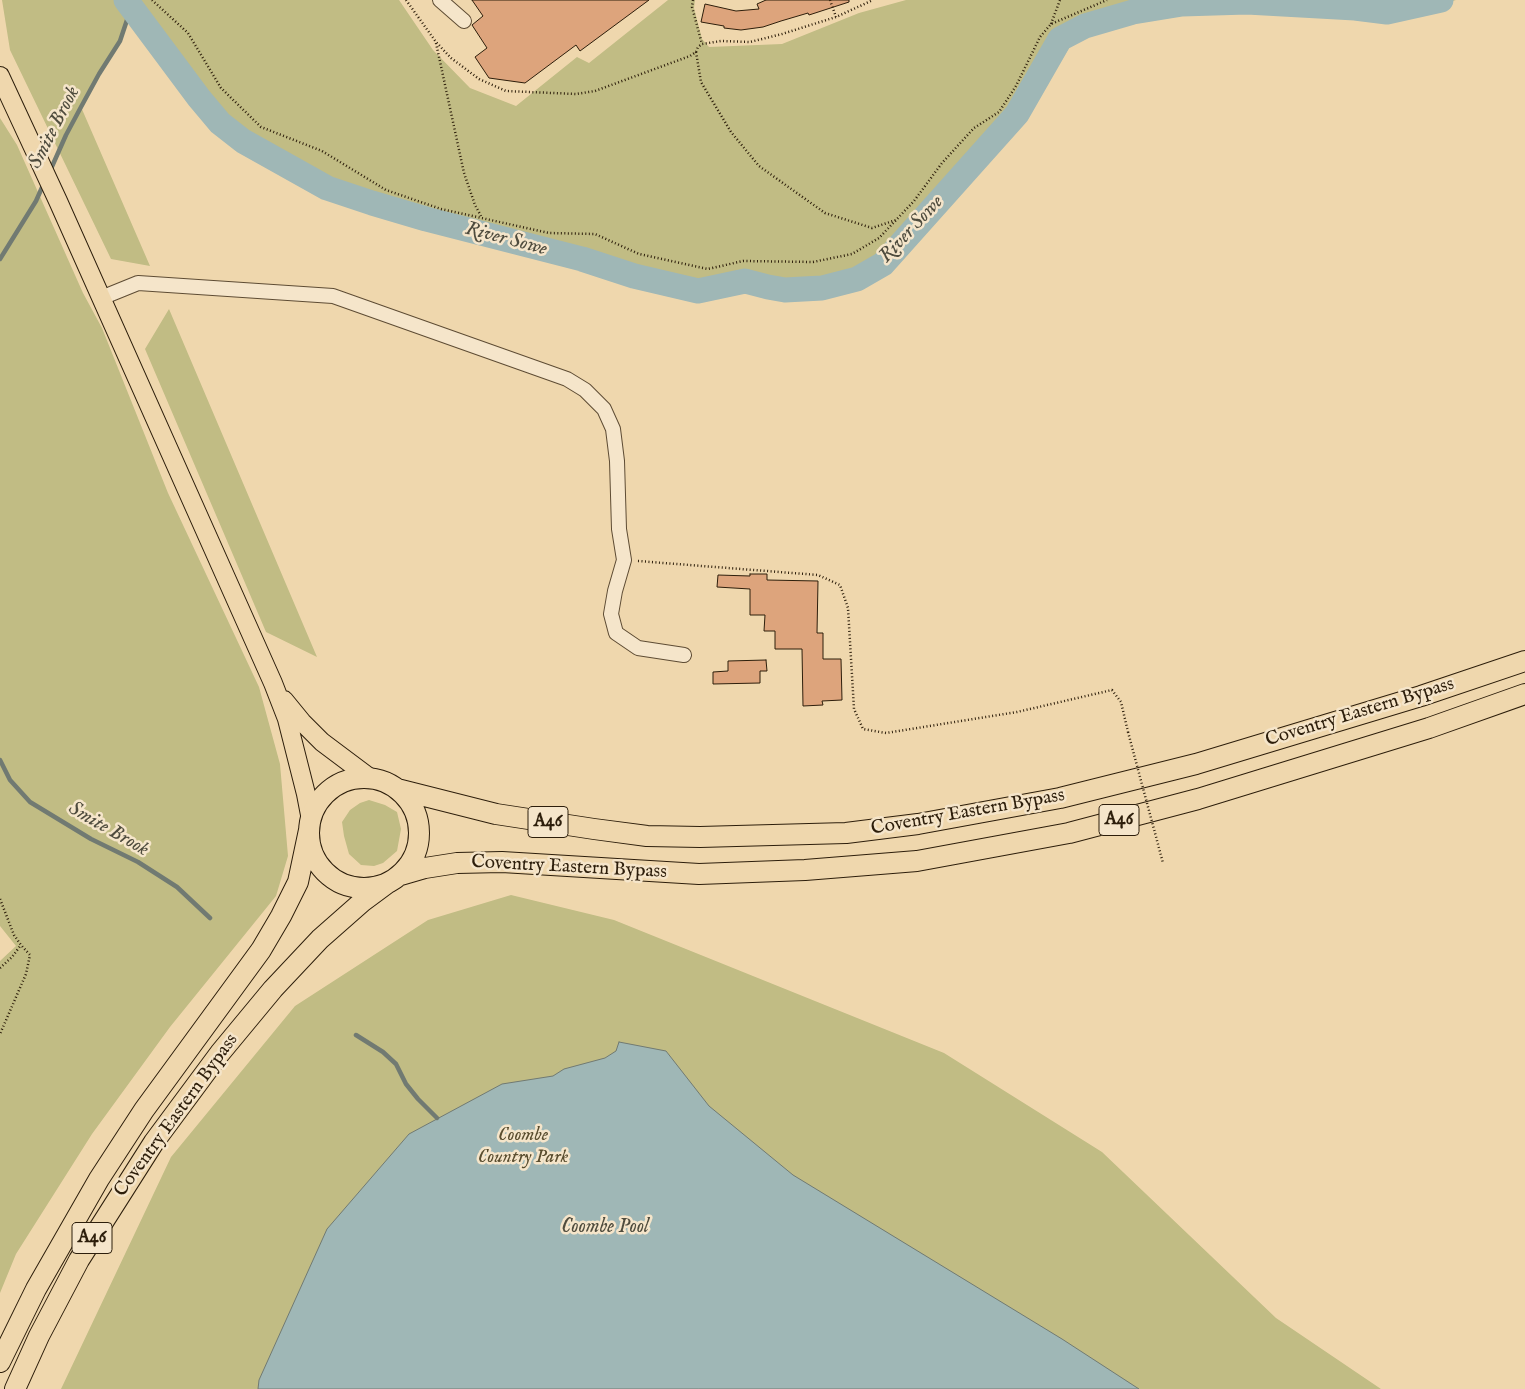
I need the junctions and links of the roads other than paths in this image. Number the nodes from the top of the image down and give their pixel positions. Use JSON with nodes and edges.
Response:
{"nodes":[{"id":1,"x":440,"y":0,"type":"edge"},
{"id":2,"x":464,"y":20,"type":"dead end"},
{"id":3,"x":0,"y":76,"type":"edge"},
{"id":4,"x":101,"y":298,"type":"junction"},
{"id":5,"x":684,"y":655,"type":"dead end"},
{"id":6,"x":1525,"y":661,"type":"edge"},
{"id":7,"x":273,"y":683,"type":"junction"},
{"id":8,"x":1525,"y":694,"type":"edge"},
{"id":9,"x":370,"y":778,"type":"junction"},
{"id":10,"x":397,"y":789,"type":"junction"},
{"id":11,"x":310,"y":825,"type":"junction"},
{"id":12,"x":395,"y":878,"type":"junction"},
{"id":13,"x":0,"y":1362,"type":"edge"},
{"id":14,"x":15,"y":1389,"type":"edge"}],
"edges":[{"from":1,"to":2,"type":"lane"},
{"from":3,"to":4,"type":"main road"},
{"from":4,"to":5,"type":"lane"},
{"from":4,"to":7,"type":"main road"},
{"from":6,"to":10,"type":"highway","name":"Coventry Eastern Bypass","number":"A46"},
{"from":7,"to":9,"type":"main road"},
{"from":7,"to":11,"type":"main road"},
{"from":8,"to":12,"type":"highway","name":"Coventry Eastern Bypass","number":"A46"},
{"from":9,"to":10,"type":"highway"},
{"from":9,"to":11,"type":"highway"},
{"from":10,"to":12,"type":"highway"},
{"from":11,"to":12,"type":"highway"},
{"from":11,"to":13,"type":"highway","name":"Coventry Eastern Bypass","number":"A46"},
{"from":12,"to":14,"type":"highway","name":"Coventry Eastern Bypass","number":"A46"}]}
